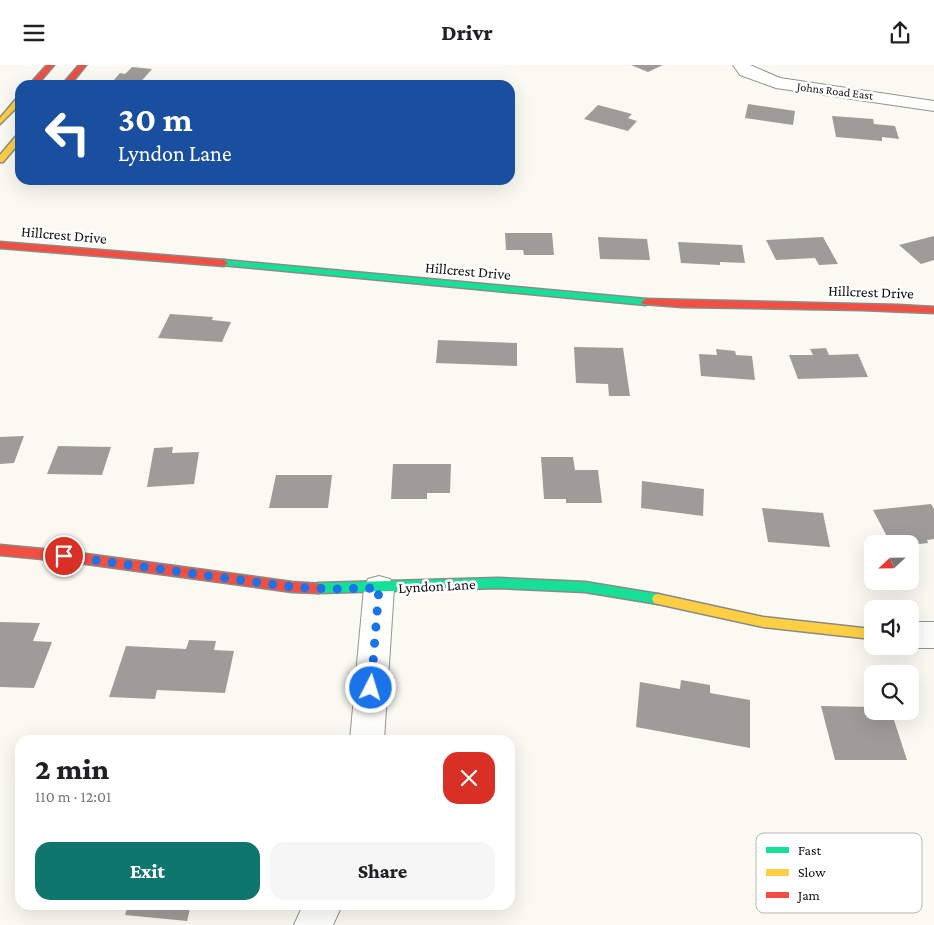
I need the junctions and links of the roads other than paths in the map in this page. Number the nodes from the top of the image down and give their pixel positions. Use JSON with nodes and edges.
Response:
{"nodes":[{"id":1,"x":51,"y":65,"type":"edge"},
{"id":2,"x":83,"y":65,"type":"edge"},
{"id":3,"x":741,"y":65,"type":"edge"},
{"id":4,"x":38,"y":80,"type":"edge"},
{"id":5,"x":70,"y":80,"type":"edge"},
{"id":6,"x":934,"y":105,"type":"edge"},
{"id":7,"x":15,"y":106,"type":"edge"},
{"id":8,"x":0,"y":122,"type":"edge"},
{"id":9,"x":15,"y":143,"type":"edge"},
{"id":10,"x":0,"y":160,"type":"edge"},
{"id":11,"x":0,"y":245,"type":"edge"},
{"id":12,"x":934,"y":310,"type":"edge"},
{"id":13,"x":0,"y":550,"type":"edge"},
{"id":14,"x":379,"y":588,"type":"junction"},
{"id":15,"x":864,"y":633,"type":"edge"},
{"id":16,"x":919,"y":635,"type":"edge"},
{"id":17,"x":934,"y":635,"type":"edge"},
{"id":18,"x":367,"y":735,"type":"edge"},
{"id":19,"x":320,"y":910,"type":"edge"},
{"id":20,"x":313,"y":925,"type":"edge"}],
"edges":[{"from":1,"to":4,"type":"street"},
{"from":2,"to":5,"type":"street"},
{"from":3,"to":6,"type":"street","name":"Johns Road East"},
{"from":7,"to":8,"type":"street"},
{"from":9,"to":10,"type":"street"},
{"from":11,"to":12,"type":"street","name":"Hillcrest Drive"},
{"from":13,"to":14,"type":"street","name":"Lyndon Lane"},
{"from":14,"to":15,"type":"street","name":"Lyndon Lane"},
{"from":14,"to":18,"type":"street"},
{"from":16,"to":17,"type":"street"},
{"from":19,"to":20,"type":"street"}]}
